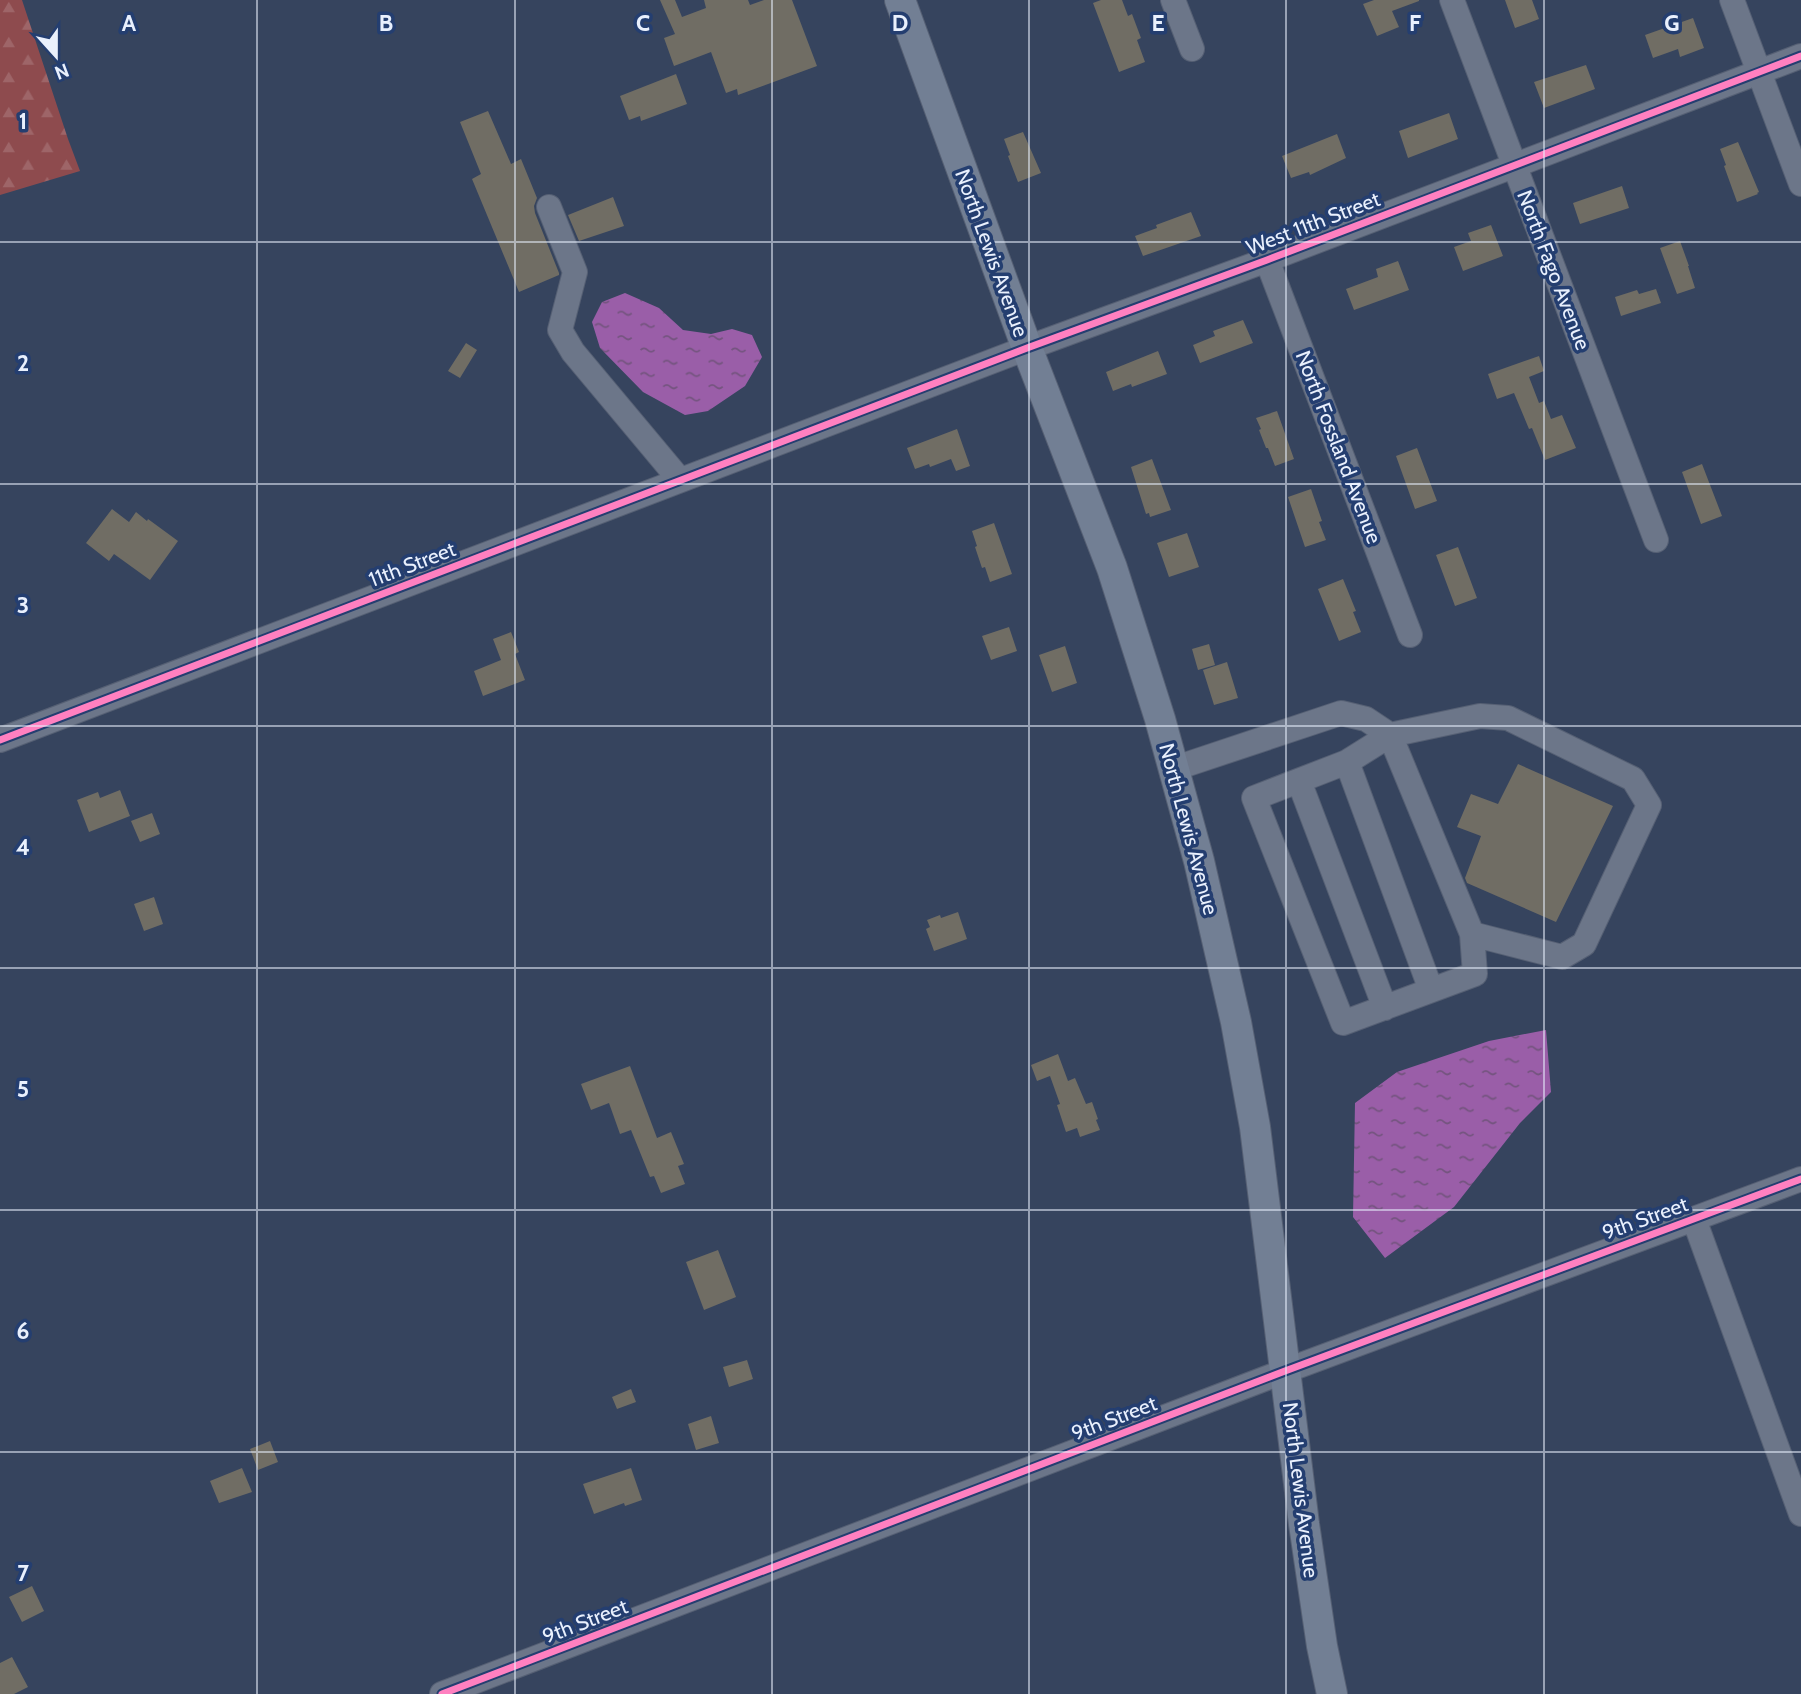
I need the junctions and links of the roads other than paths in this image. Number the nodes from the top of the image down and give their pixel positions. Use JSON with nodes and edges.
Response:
{"nodes":[{"id":1,"x":900,"y":0,"type":"edge"},
{"id":2,"x":1173,"y":0,"type":"edge"},
{"id":3,"x":1452,"y":0,"type":"edge"},
{"id":4,"x":1732,"y":0,"type":"edge"},
{"id":5,"x":1192,"y":49,"type":"dead end"},
{"id":6,"x":1801,"y":56,"type":"edge"},
{"id":7,"x":1759,"y":71,"type":"junction"},
{"id":8,"x":1515,"y":165,"type":"junction"},
{"id":9,"x":1801,"y":184,"type":"edge"},
{"id":10,"x":549,"y":207,"type":"dead end"},
{"id":11,"x":1267,"y":260,"type":"junction"},
{"id":12,"x":1027,"y":348,"type":"junction"},
{"id":13,"x":837,"y":421,"type":"joint"},
{"id":14,"x":680,"y":480,"type":"junction"},
{"id":15,"x":1656,"y":540,"type":"dead end"},
{"id":16,"x":1410,"y":635,"type":"dead end"},
{"id":17,"x":1390,"y":735,"type":"junction"},
{"id":18,"x":0,"y":740,"type":"edge"},
{"id":19,"x":1347,"y":762,"type":"junction"},
{"id":20,"x":1173,"y":769,"type":"junction"},
{"id":21,"x":1299,"y":780,"type":"junction"},
{"id":22,"x":1472,"y":934,"type":"junction"},
{"id":23,"x":1432,"y":990,"type":"junction"},
{"id":24,"x":1385,"y":1007,"type":"junction"},
{"id":25,"x":1801,"y":1178,"type":"edge"},
{"id":26,"x":1693,"y":1219,"type":"junction"},
{"id":27,"x":1285,"y":1371,"type":"junction"},
{"id":28,"x":1801,"y":1514,"type":"edge"},
{"id":29,"x":442,"y":1694,"type":"edge"},
{"id":30,"x":1332,"y":1694,"type":"edge"}],
"edges":[{"from":1,"to":12,"type":"main road","name":"North Lewis Avenue"},
{"from":2,"to":5,"type":"street"},
{"from":3,"to":8,"type":"street","name":"North Fago Avenue"},
{"from":4,"to":7,"type":"street"},
{"from":6,"to":7,"type":"street","name":"West 11th Street"},
{"from":7,"to":8,"type":"street","name":"West 11th Street"},
{"from":7,"to":9,"type":"street"},
{"from":8,"to":11,"type":"street","name":"West 11th Street"},
{"from":8,"to":15,"type":"street","name":"North Fago Avenue"},
{"from":10,"to":14,"type":"street"},
{"from":11,"to":12,"type":"street","name":"West 11th Street"},
{"from":11,"to":16,"type":"street","name":"North Fossland Avenue"},
{"from":12,"to":13,"type":"street","name":"West 11th Street"},
{"from":12,"to":20,"type":"main road","name":"North Lewis Avenue"},
{"from":13,"to":14,"type":"street","name":"11th Street"},
{"from":14,"to":18,"type":"street","name":"11th Street"},
{"from":17,"to":19,"type":"street"},
{"from":17,"to":20,"type":"street"},
{"from":17,"to":22,"type":"street"},
{"from":17,"to":22,"type":"street"},
{"from":19,"to":21,"type":"street"},
{"from":19,"to":23,"type":"street"},
{"from":20,"to":27,"type":"main road","name":"North Lewis Avenue"},
{"from":21,"to":24,"type":"street"},
{"from":21,"to":24,"type":"street"},
{"from":22,"to":23,"type":"street"},
{"from":23,"to":24,"type":"street"},
{"from":25,"to":26,"type":"street","name":"9th Street"},
{"from":26,"to":27,"type":"street","name":"9th Street"},
{"from":26,"to":28,"type":"street"},
{"from":27,"to":29,"type":"street","name":"9th Street"},
{"from":27,"to":30,"type":"main road","name":"North Lewis Avenue"}]}
